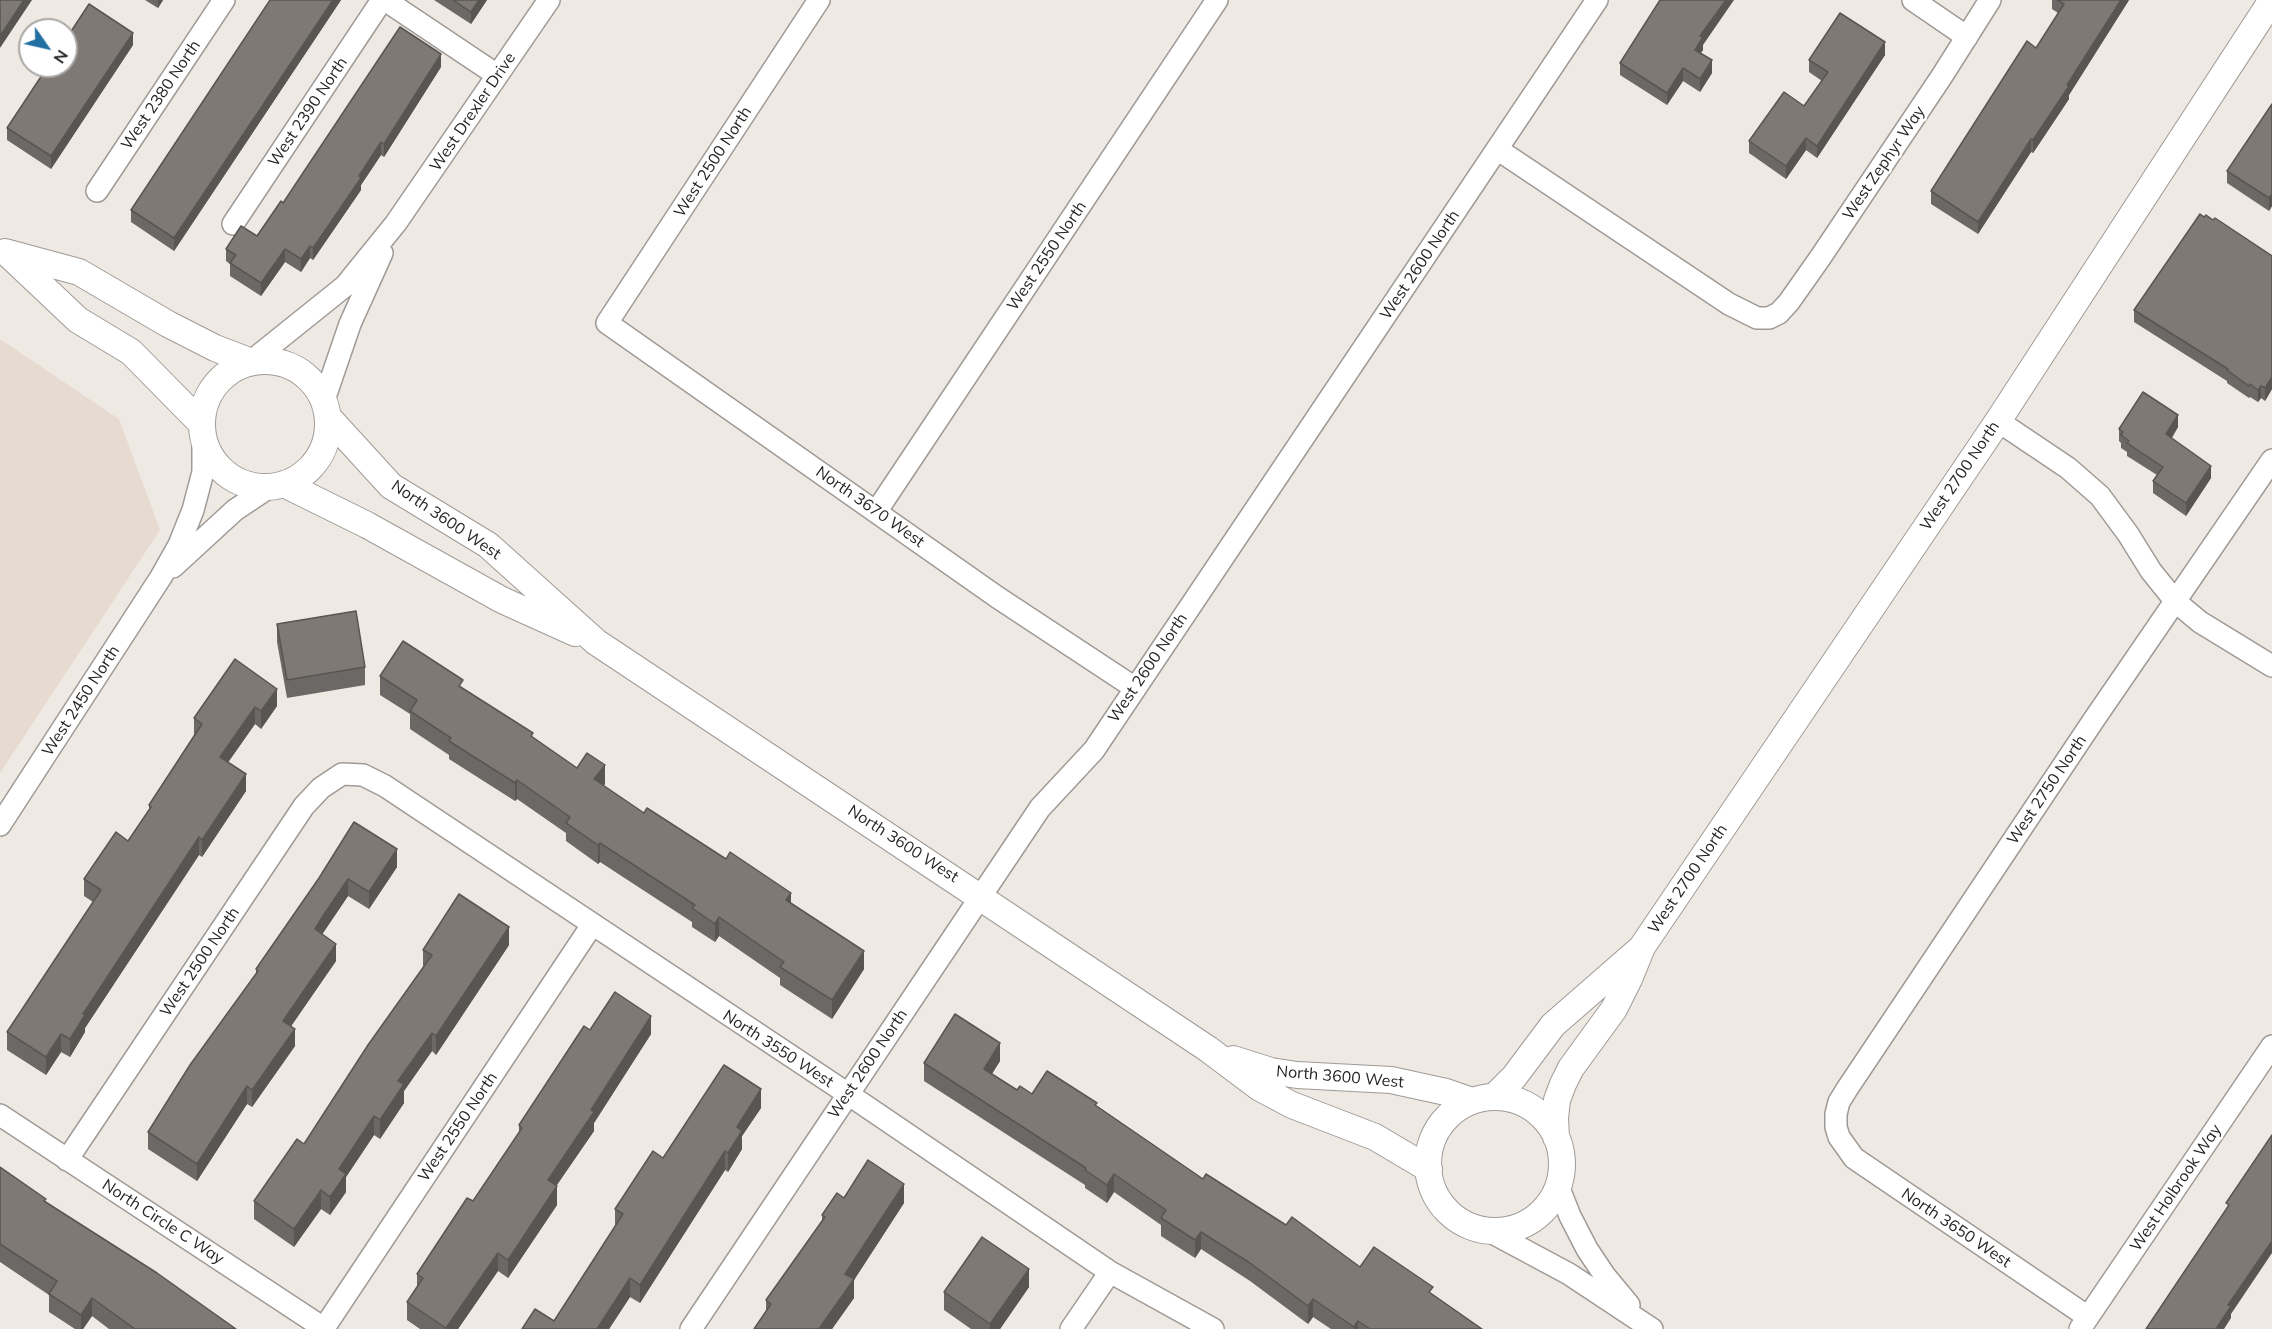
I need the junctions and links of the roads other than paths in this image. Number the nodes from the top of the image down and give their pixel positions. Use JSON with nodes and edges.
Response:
{"nodes":[{"id":1,"x":224,"y":0,"type":"edge"},
{"id":2,"x":384,"y":0,"type":"edge"},
{"id":3,"x":549,"y":0,"type":"edge"},
{"id":4,"x":819,"y":0,"type":"edge"},
{"id":5,"x":1217,"y":0,"type":"edge"},
{"id":6,"x":1597,"y":0,"type":"edge"},
{"id":7,"x":1913,"y":0,"type":"edge"},
{"id":8,"x":1990,"y":0,"type":"edge"},
{"id":9,"x":2272,"y":0,"type":"edge"},
{"id":10,"x":1967,"y":37,"type":"junction"},
{"id":11,"x":497,"y":75,"type":"junction"},
{"id":12,"x":1497,"y":149,"type":"junction"},
{"id":13,"x":97,"y":191,"type":"dead end"},
{"id":14,"x":396,"y":223,"type":"junction"},
{"id":15,"x":233,"y":224,"type":"dead end"},
{"id":16,"x":2,"y":250,"type":"edge"},
{"id":17,"x":607,"y":323,"type":"joint"},
{"id":18,"x":251,"y":360,"type":"junction"},
{"id":19,"x":326,"y":408,"type":"junction"},
{"id":20,"x":1998,"y":421,"type":"junction"},
{"id":21,"x":202,"y":431,"type":"junction"},
{"id":22,"x":2272,"y":460,"type":"edge"},
{"id":23,"x":276,"y":486,"type":"junction"},
{"id":24,"x":876,"y":512,"type":"junction"},
{"id":25,"x":161,"y":577,"type":"junction"},
{"id":26,"x":2176,"y":602,"type":"junction"},
{"id":27,"x":596,"y":642,"type":"junction"},
{"id":28,"x":2272,"y":666,"type":"edge"},
{"id":29,"x":1135,"y":688,"type":"junction"},
{"id":30,"x":342,"y":774,"type":"joint"},
{"id":31,"x":0,"y":825,"type":"edge"},
{"id":32,"x":980,"y":896,"type":"junction"},
{"id":33,"x":592,"y":925,"type":"junction"},
{"id":34,"x":1642,"y":947,"type":"junction"},
{"id":35,"x":2272,"y":1046,"type":"edge"},
{"id":36,"x":1208,"y":1049,"type":"junction"},
{"id":37,"x":848,"y":1094,"type":"junction"},
{"id":38,"x":1483,"y":1099,"type":"junction"},
{"id":39,"x":0,"y":1115,"type":"edge"},
{"id":40,"x":1836,"y":1127,"type":"joint"},
{"id":41,"x":1556,"y":1137,"type":"junction"},
{"id":42,"x":68,"y":1160,"type":"junction"},
{"id":43,"x":1429,"y":1169,"type":"junction"},
{"id":44,"x":1558,"y":1186,"type":"junction"},
{"id":45,"x":1487,"y":1230,"type":"junction"},
{"id":46,"x":1110,"y":1272,"type":"junction"},
{"id":47,"x":2084,"y":1323,"type":"edge"},
{"id":48,"x":325,"y":1329,"type":"edge"},
{"id":49,"x":691,"y":1329,"type":"edge"},
{"id":50,"x":1071,"y":1329,"type":"edge"},
{"id":51,"x":1213,"y":1329,"type":"edge"},
{"id":52,"x":1653,"y":1329,"type":"edge"}],
"edges":[{"from":1,"to":13,"type":"street","name":"West 2380 North"},
{"from":2,"to":11,"type":"street"},
{"from":2,"to":15,"type":"street","name":"West 2390 North"},
{"from":3,"to":11,"type":"street","name":"West Drexler Drive"},
{"from":4,"to":17,"type":"street","name":"West 2500 North"},
{"from":5,"to":24,"type":"street","name":"West 2550 North"},
{"from":6,"to":12,"type":"street","name":"West 2600 North"},
{"from":7,"to":10,"type":"street"},
{"from":8,"to":10,"type":"street","name":"West Zephyr Way"},
{"from":9,"to":20,"type":"street","name":"West 2700 North"},
{"from":10,"to":12,"type":"street","name":"West Zephyr Way"},
{"from":11,"to":14,"type":"street","name":"West Drexler Drive"},
{"from":12,"to":29,"type":"street","name":"West 2600 North"},
{"from":14,"to":18,"type":"street","name":"West Drexler Drive"},
{"from":14,"to":19,"type":"street","name":"West Drexler Drive"},
{"from":16,"to":18,"type":"street"},
{"from":16,"to":21,"type":"street"},
{"from":17,"to":24,"type":"street","name":"North 3670 West"},
{"from":18,"to":19,"type":"street"},
{"from":18,"to":21,"type":"street"},
{"from":19,"to":23,"type":"street"},
{"from":19,"to":27,"type":"street","name":"North 3600 West"},
{"from":20,"to":26,"type":"street"},
{"from":20,"to":34,"type":"street","name":"West 2700 North"},
{"from":21,"to":23,"type":"street"},
{"from":21,"to":25,"type":"street","name":"West 2450 North"},
{"from":22,"to":26,"type":"street","name":"West 2750 North"},
{"from":23,"to":25,"type":"street","name":"West 2450 North"},
{"from":23,"to":27,"type":"street","name":"North 3600 West"},
{"from":24,"to":29,"type":"street","name":"North 3670 West"},
{"from":25,"to":31,"type":"street","name":"West 2450 North"},
{"from":26,"to":28,"type":"street"},
{"from":26,"to":40,"type":"street","name":"West 2750 North"},
{"from":27,"to":32,"type":"street","name":"North 3600 West"},
{"from":29,"to":32,"type":"street","name":"West 2600 North"},
{"from":30,"to":33,"type":"street","name":"North 3550 West"},
{"from":30,"to":42,"type":"street","name":"West 2500 North"},
{"from":32,"to":36,"type":"street","name":"North 3600 West"},
{"from":32,"to":37,"type":"street","name":"West 2600 North"},
{"from":33,"to":37,"type":"street","name":"North 3550 West"},
{"from":33,"to":48,"type":"street","name":"West 2550 North"},
{"from":34,"to":38,"type":"street","name":"West 2700 North"},
{"from":34,"to":41,"type":"street","name":"West 2700 North"},
{"from":35,"to":47,"type":"street","name":"West Holbrook Way"},
{"from":36,"to":38,"type":"street","name":"North 3600 West"},
{"from":36,"to":43,"type":"street","name":"North 3600 West"},
{"from":37,"to":46,"type":"street","name":"North 3550 West"},
{"from":37,"to":49,"type":"street","name":"West 2600 North"},
{"from":38,"to":41,"type":"street"},
{"from":38,"to":43,"type":"street"},
{"from":39,"to":42,"type":"street","name":"North Circle C Way"},
{"from":40,"to":47,"type":"street","name":"North 3650 West"},
{"from":41,"to":44,"type":"street"},
{"from":42,"to":48,"type":"street","name":"North Circle C Way"},
{"from":43,"to":45,"type":"street"},
{"from":44,"to":45,"type":"street"},
{"from":44,"to":52,"type":"street"},
{"from":45,"to":52,"type":"street"},
{"from":46,"to":50,"type":"street"},
{"from":46,"to":51,"type":"street","name":"North 3550 West"}]}
